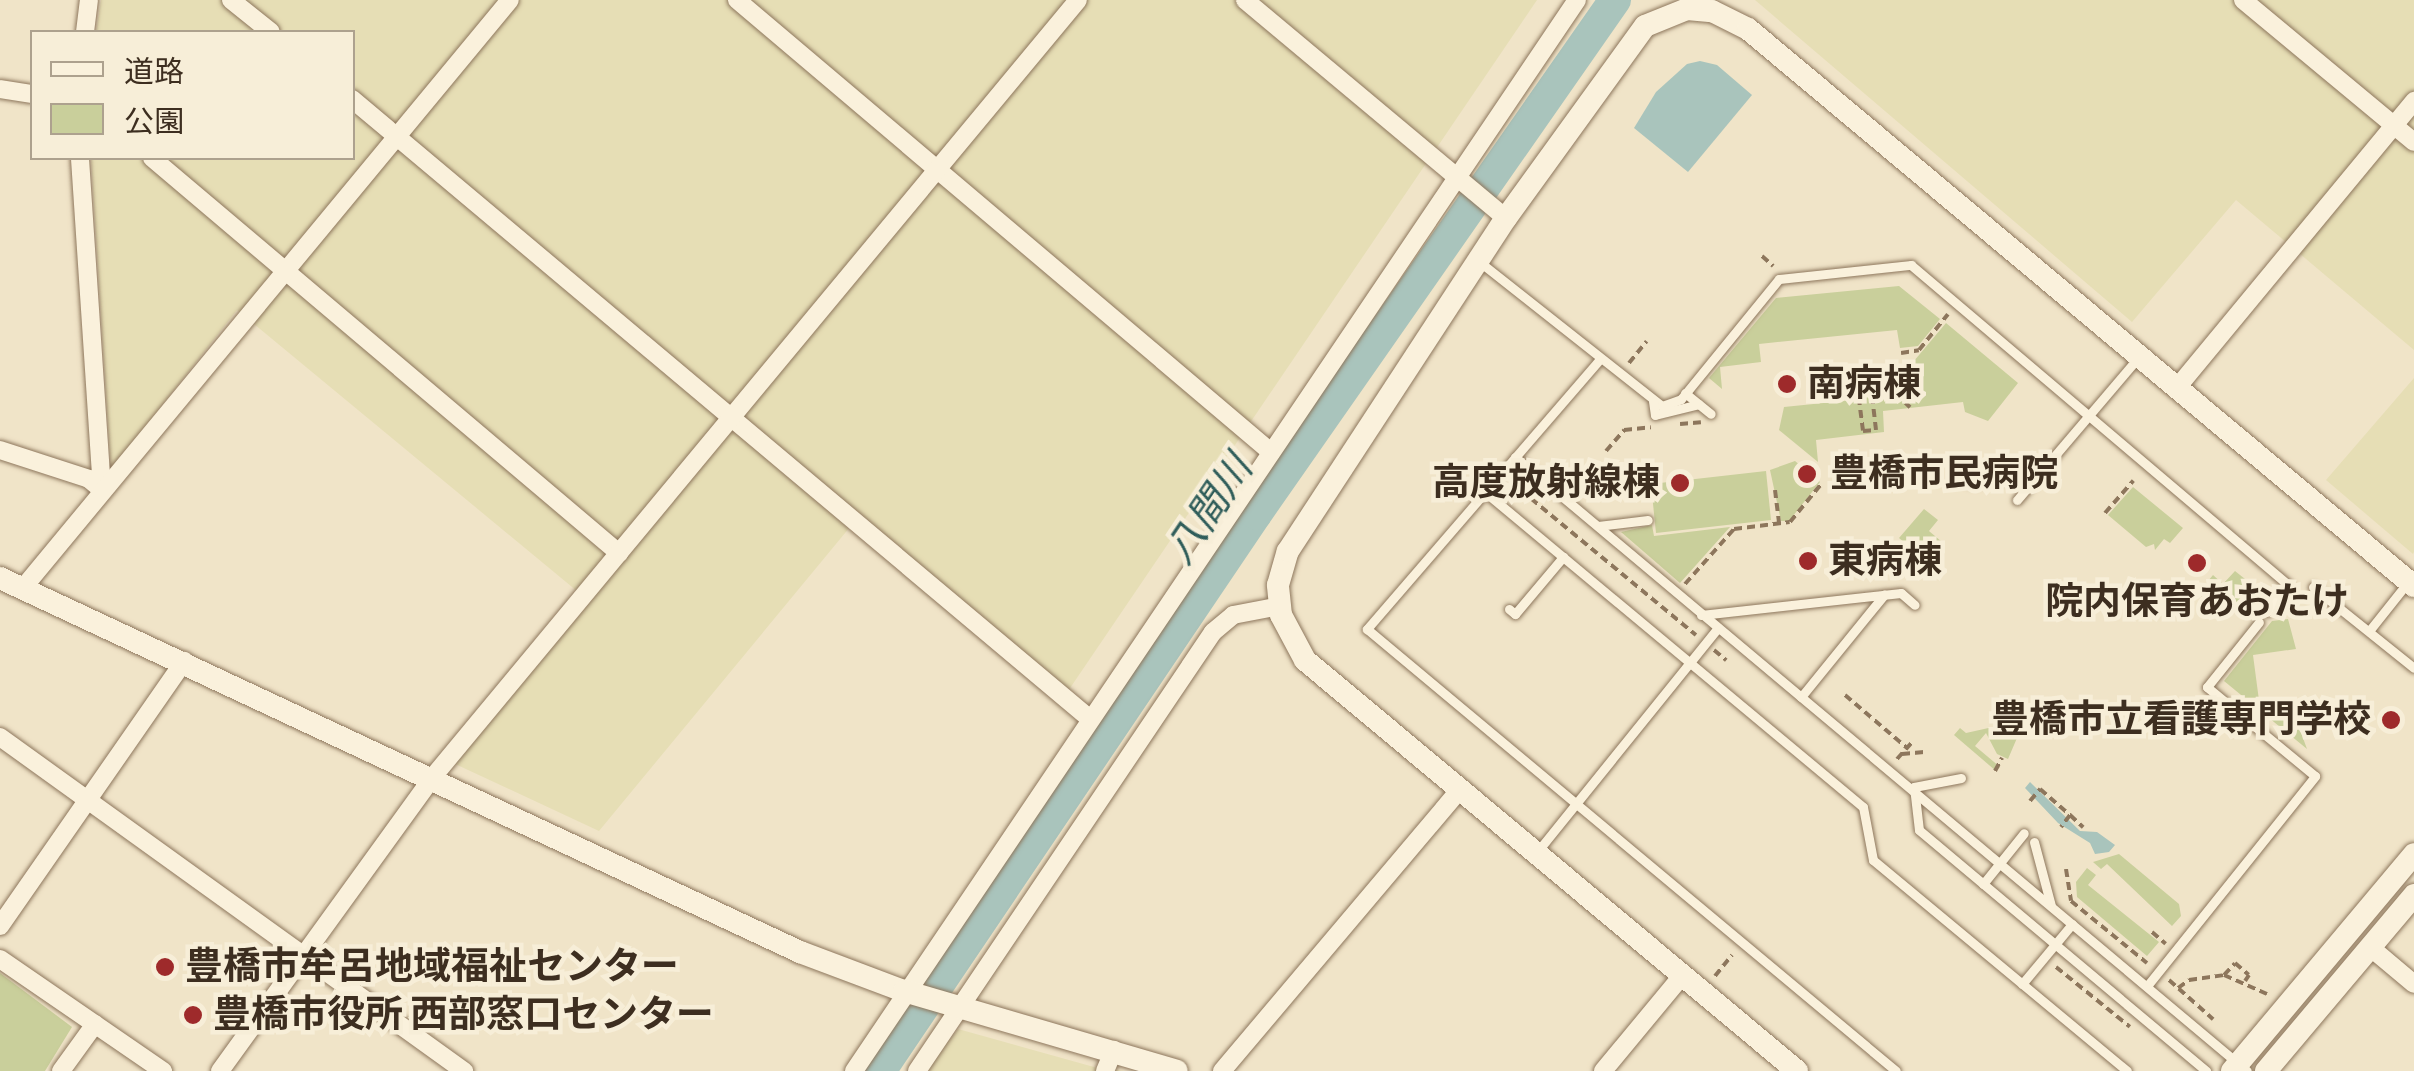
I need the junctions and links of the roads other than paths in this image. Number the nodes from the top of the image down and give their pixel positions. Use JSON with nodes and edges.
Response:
{"nodes":[{"id":1,"x":89,"y":0,"type":"edge"},
{"id":2,"x":231,"y":0,"type":"edge"},
{"id":3,"x":510,"y":0,"type":"edge"},
{"id":4,"x":737,"y":0,"type":"edge"},
{"id":5,"x":1078,"y":0,"type":"edge"},
{"id":6,"x":1245,"y":0,"type":"edge"},
{"id":7,"x":1577,"y":0,"type":"edge"},
{"id":8,"x":2243,"y":0,"type":"edge"},
{"id":9,"x":1686,"y":5,"type":"edge"},
{"id":10,"x":85,"y":30,"type":"edge"},
{"id":11,"x":268,"y":30,"type":"edge"},
{"id":12,"x":0,"y":89,"type":"edge"},
{"id":13,"x":30,"y":94,"type":"edge"},
{"id":14,"x":355,"y":101,"type":"edge"},
{"id":15,"x":2414,"y":101,"type":"edge"},
{"id":16,"x":2394,"y":125,"type":"junction"},
{"id":17,"x":397,"y":135,"type":"junction"},
{"id":18,"x":2414,"y":142,"type":"edge"},
{"id":19,"x":80,"y":160,"type":"edge"},
{"id":20,"x":154,"y":160,"type":"edge"},
{"id":21,"x":938,"y":170,"type":"junction"},
{"id":22,"x":1459,"y":179,"type":"junction"},
{"id":23,"x":1501,"y":214,"type":"junction"},
{"id":24,"x":1478,"y":262,"type":"junction"},
{"id":25,"x":285,"y":268,"type":"junction"},
{"id":26,"x":2138,"y":357,"type":"junction"},
{"id":27,"x":1600,"y":359,"type":"junction"},
{"id":28,"x":2176,"y":389,"type":"junction"},
{"id":29,"x":1686,"y":393,"type":"junction"},
{"id":30,"x":1653,"y":401,"type":"junction"},
{"id":31,"x":1699,"y":404,"type":"junction"},
{"id":32,"x":1712,"y":414,"type":"dead end"},
{"id":33,"x":735,"y":415,"type":"junction"},
{"id":34,"x":2088,"y":418,"type":"junction"},
{"id":35,"x":0,"y":450,"type":"edge"},
{"id":36,"x":1272,"y":452,"type":"junction"},
{"id":37,"x":1515,"y":457,"type":"junction"},
{"id":38,"x":2040,"y":474,"type":"junction"},
{"id":39,"x":1970,"y":482,"type":"dead end"},
{"id":40,"x":102,"y":490,"type":"junction"},
{"id":41,"x":1485,"y":492,"type":"junction"},
{"id":42,"x":2017,"y":500,"type":"dead end"},
{"id":43,"x":1648,"y":520,"type":"dead end"},
{"id":44,"x":1598,"y":526,"type":"junction"},
{"id":45,"x":620,"y":553,"type":"junction"},
{"id":46,"x":1563,"y":556,"type":"junction"},
{"id":47,"x":0,"y":578,"type":"edge"},
{"id":48,"x":2411,"y":583,"type":"edge"},
{"id":49,"x":2313,"y":587,"type":"dead end"},
{"id":50,"x":23,"y":588,"type":"junction"},
{"id":51,"x":1884,"y":595,"type":"junction"},
{"id":52,"x":1915,"y":605,"type":"dead end"},
{"id":53,"x":1280,"y":606,"type":"junction"},
{"id":54,"x":1510,"y":609,"type":"dead end"},
{"id":55,"x":2267,"y":612,"type":"dead end"},
{"id":56,"x":1701,"y":615,"type":"junction"},
{"id":57,"x":2258,"y":622,"type":"dead end"},
{"id":58,"x":1718,"y":628,"type":"junction"},
{"id":59,"x":2370,"y":631,"type":"junction"},
{"id":60,"x":184,"y":661,"type":"junction"},
{"id":61,"x":1690,"y":662,"type":"junction"},
{"id":62,"x":2414,"y":668,"type":"edge"},
{"id":63,"x":1801,"y":696,"type":"junction"},
{"id":64,"x":1088,"y":718,"type":"junction"},
{"id":65,"x":0,"y":737,"type":"edge"},
{"id":66,"x":432,"y":778,"type":"junction"},
{"id":67,"x":1962,"y":778,"type":"dead end"},
{"id":68,"x":1914,"y":787,"type":"junction"},
{"id":69,"x":1461,"y":788,"type":"junction"},
{"id":70,"x":1576,"y":803,"type":"junction"},
{"id":71,"x":88,"y":804,"type":"junction"},
{"id":72,"x":2024,"y":834,"type":"dead end"},
{"id":73,"x":2034,"y":842,"type":"dead end"},
{"id":74,"x":1538,"y":852,"type":"junction"},
{"id":75,"x":2414,"y":854,"type":"edge"},
{"id":76,"x":2001,"y":863,"type":"junction"},
{"id":77,"x":1983,"y":884,"type":"junction"},
{"id":78,"x":2414,"y":895,"type":"edge"},
{"id":79,"x":2051,"y":906,"type":"junction"},
{"id":80,"x":2072,"y":924,"type":"junction"},
{"id":81,"x":0,"y":926,"type":"edge"},
{"id":82,"x":2055,"y":944,"type":"junction"},
{"id":83,"x":2370,"y":947,"type":"junction"},
{"id":84,"x":303,"y":954,"type":"junction"},
{"id":85,"x":0,"y":959,"type":"edge"},
{"id":86,"x":1682,"y":976,"type":"junction"},
{"id":87,"x":2022,"y":984,"type":"junction"},
{"id":88,"x":2414,"y":984,"type":"edge"},
{"id":89,"x":2147,"y":986,"type":"junction"},
{"id":90,"x":904,"y":991,"type":"junction"},
{"id":91,"x":961,"y":1007,"type":"junction"},
{"id":92,"x":95,"y":1024,"type":"junction"},
{"id":93,"x":1109,"y":1060,"type":"edge"},
{"id":94,"x":2239,"y":1069,"type":"edge"},
{"id":95,"x":61,"y":1071,"type":"edge"},
{"id":96,"x":163,"y":1071,"type":"edge"},
{"id":97,"x":220,"y":1071,"type":"edge"},
{"id":98,"x":464,"y":1071,"type":"edge"},
{"id":99,"x":854,"y":1071,"type":"edge"},
{"id":100,"x":917,"y":1071,"type":"edge"},
{"id":101,"x":1177,"y":1071,"type":"edge"},
{"id":102,"x":1222,"y":1071,"type":"edge"},
{"id":103,"x":1602,"y":1071,"type":"edge"},
{"id":104,"x":1797,"y":1071,"type":"edge"},
{"id":105,"x":1896,"y":1071,"type":"edge"},
{"id":106,"x":2127,"y":1071,"type":"edge"},
{"id":107,"x":2206,"y":1071,"type":"edge"},
{"id":108,"x":2266,"y":1071,"type":"edge"}],
"edges":[{"from":1,"to":10,"type":"street"},
{"from":2,"to":11,"type":"street"},
{"from":3,"to":17,"type":"street"},
{"from":4,"to":21,"type":"street"},
{"from":5,"to":21,"type":"street"},
{"from":6,"to":22,"type":"street"},
{"from":7,"to":22,"type":"street"},
{"from":8,"to":16,"type":"street"},
{"from":9,"to":23,"type":"street"},
{"from":9,"to":26,"type":"street"},
{"from":12,"to":13,"type":"street"},
{"from":14,"to":17,"type":"street"},
{"from":15,"to":16,"type":"street"},
{"from":16,"to":18,"type":"street"},
{"from":16,"to":28,"type":"street"},
{"from":17,"to":25,"type":"street"},
{"from":17,"to":33,"type":"street"},
{"from":19,"to":40,"type":"street"},
{"from":20,"to":25,"type":"street"},
{"from":21,"to":33,"type":"street"},
{"from":21,"to":36,"type":"street"},
{"from":22,"to":23,"type":"street"},
{"from":22,"to":36,"type":"street"},
{"from":23,"to":24,"type":"street"},
{"from":24,"to":27,"type":"lane"},
{"from":24,"to":53,"type":"street"},
{"from":25,"to":40,"type":"street"},
{"from":25,"to":45,"type":"street"},
{"from":26,"to":28,"type":"street"},
{"from":26,"to":34,"type":"lane"},
{"from":27,"to":30,"type":"lane"},
{"from":27,"to":37,"type":"lane"},
{"from":28,"to":48,"type":"street"},
{"from":29,"to":30,"type":"lane"},
{"from":29,"to":31,"type":"lane"},
{"from":29,"to":34,"type":"lane"},
{"from":30,"to":31,"type":"lane"},
{"from":31,"to":32,"type":"lane"},
{"from":33,"to":45,"type":"street"},
{"from":33,"to":64,"type":"street"},
{"from":34,"to":38,"type":"lane"},
{"from":34,"to":55,"type":"lane"},
{"from":35,"to":40,"type":"street"},
{"from":36,"to":64,"type":"street"},
{"from":37,"to":41,"type":"lane"},
{"from":37,"to":44,"type":"lane"},
{"from":38,"to":39,"type":"lane"},
{"from":38,"to":42,"type":"lane"},
{"from":40,"to":50,"type":"street"},
{"from":41,"to":46,"type":"lane"},
{"from":41,"to":70,"type":"lane"},
{"from":43,"to":44,"type":"lane"},
{"from":44,"to":56,"type":"lane"},
{"from":45,"to":66,"type":"street"},
{"from":46,"to":54,"type":"lane"},
{"from":46,"to":61,"type":"lane"},
{"from":47,"to":50,"type":"street"},
{"from":48,"to":59,"type":"lane"},
{"from":49,"to":59,"type":"lane"},
{"from":50,"to":60,"type":"street"},
{"from":51,"to":52,"type":"lane"},
{"from":51,"to":56,"type":"lane"},
{"from":51,"to":63,"type":"lane"},
{"from":53,"to":69,"type":"street"},
{"from":53,"to":91,"type":"street"},
{"from":56,"to":58,"type":"lane"},
{"from":57,"to":89,"type":"lane"},
{"from":58,"to":61,"type":"lane"},
{"from":58,"to":63,"type":"lane"},
{"from":59,"to":62,"type":"lane"},
{"from":60,"to":66,"type":"street"},
{"from":60,"to":71,"type":"street"},
{"from":61,"to":70,"type":"lane"},
{"from":61,"to":87,"type":"lane"},
{"from":63,"to":68,"type":"lane"},
{"from":64,"to":90,"type":"street"},
{"from":65,"to":71,"type":"street"},
{"from":66,"to":84,"type":"street"},
{"from":66,"to":90,"type":"street"},
{"from":67,"to":68,"type":"lane"},
{"from":68,"to":76,"type":"lane"},
{"from":68,"to":77,"type":"lane"},
{"from":69,"to":74,"type":"street"},
{"from":69,"to":102,"type":"street"},
{"from":70,"to":74,"type":"lane"},
{"from":70,"to":105,"type":"lane"},
{"from":71,"to":81,"type":"street"},
{"from":71,"to":84,"type":"street"},
{"from":72,"to":76,"type":"lane"},
{"from":73,"to":79,"type":"lane"},
{"from":74,"to":86,"type":"street"},
{"from":75,"to":94,"type":"street"},
{"from":76,"to":77,"type":"lane"},
{"from":76,"to":79,"type":"lane"},
{"from":77,"to":82,"type":"lane"},
{"from":78,"to":83,"type":"street"},
{"from":79,"to":80,"type":"lane"},
{"from":80,"to":82,"type":"lane"},
{"from":80,"to":89,"type":"lane"},
{"from":82,"to":87,"type":"lane"},
{"from":82,"to":107,"type":"lane"},
{"from":83,"to":88,"type":"street"},
{"from":83,"to":108,"type":"street"},
{"from":84,"to":97,"type":"street"},
{"from":84,"to":98,"type":"street"},
{"from":85,"to":92,"type":"street"},
{"from":86,"to":103,"type":"street"},
{"from":86,"to":104,"type":"street"},
{"from":87,"to":106,"type":"lane"},
{"from":89,"to":94,"type":"lane"},
{"from":90,"to":91,"type":"street"},
{"from":90,"to":99,"type":"street"},
{"from":91,"to":93,"type":"street"},
{"from":91,"to":100,"type":"street"},
{"from":92,"to":95,"type":"street"},
{"from":92,"to":96,"type":"street"},
{"from":93,"to":101,"type":"street"}]}
